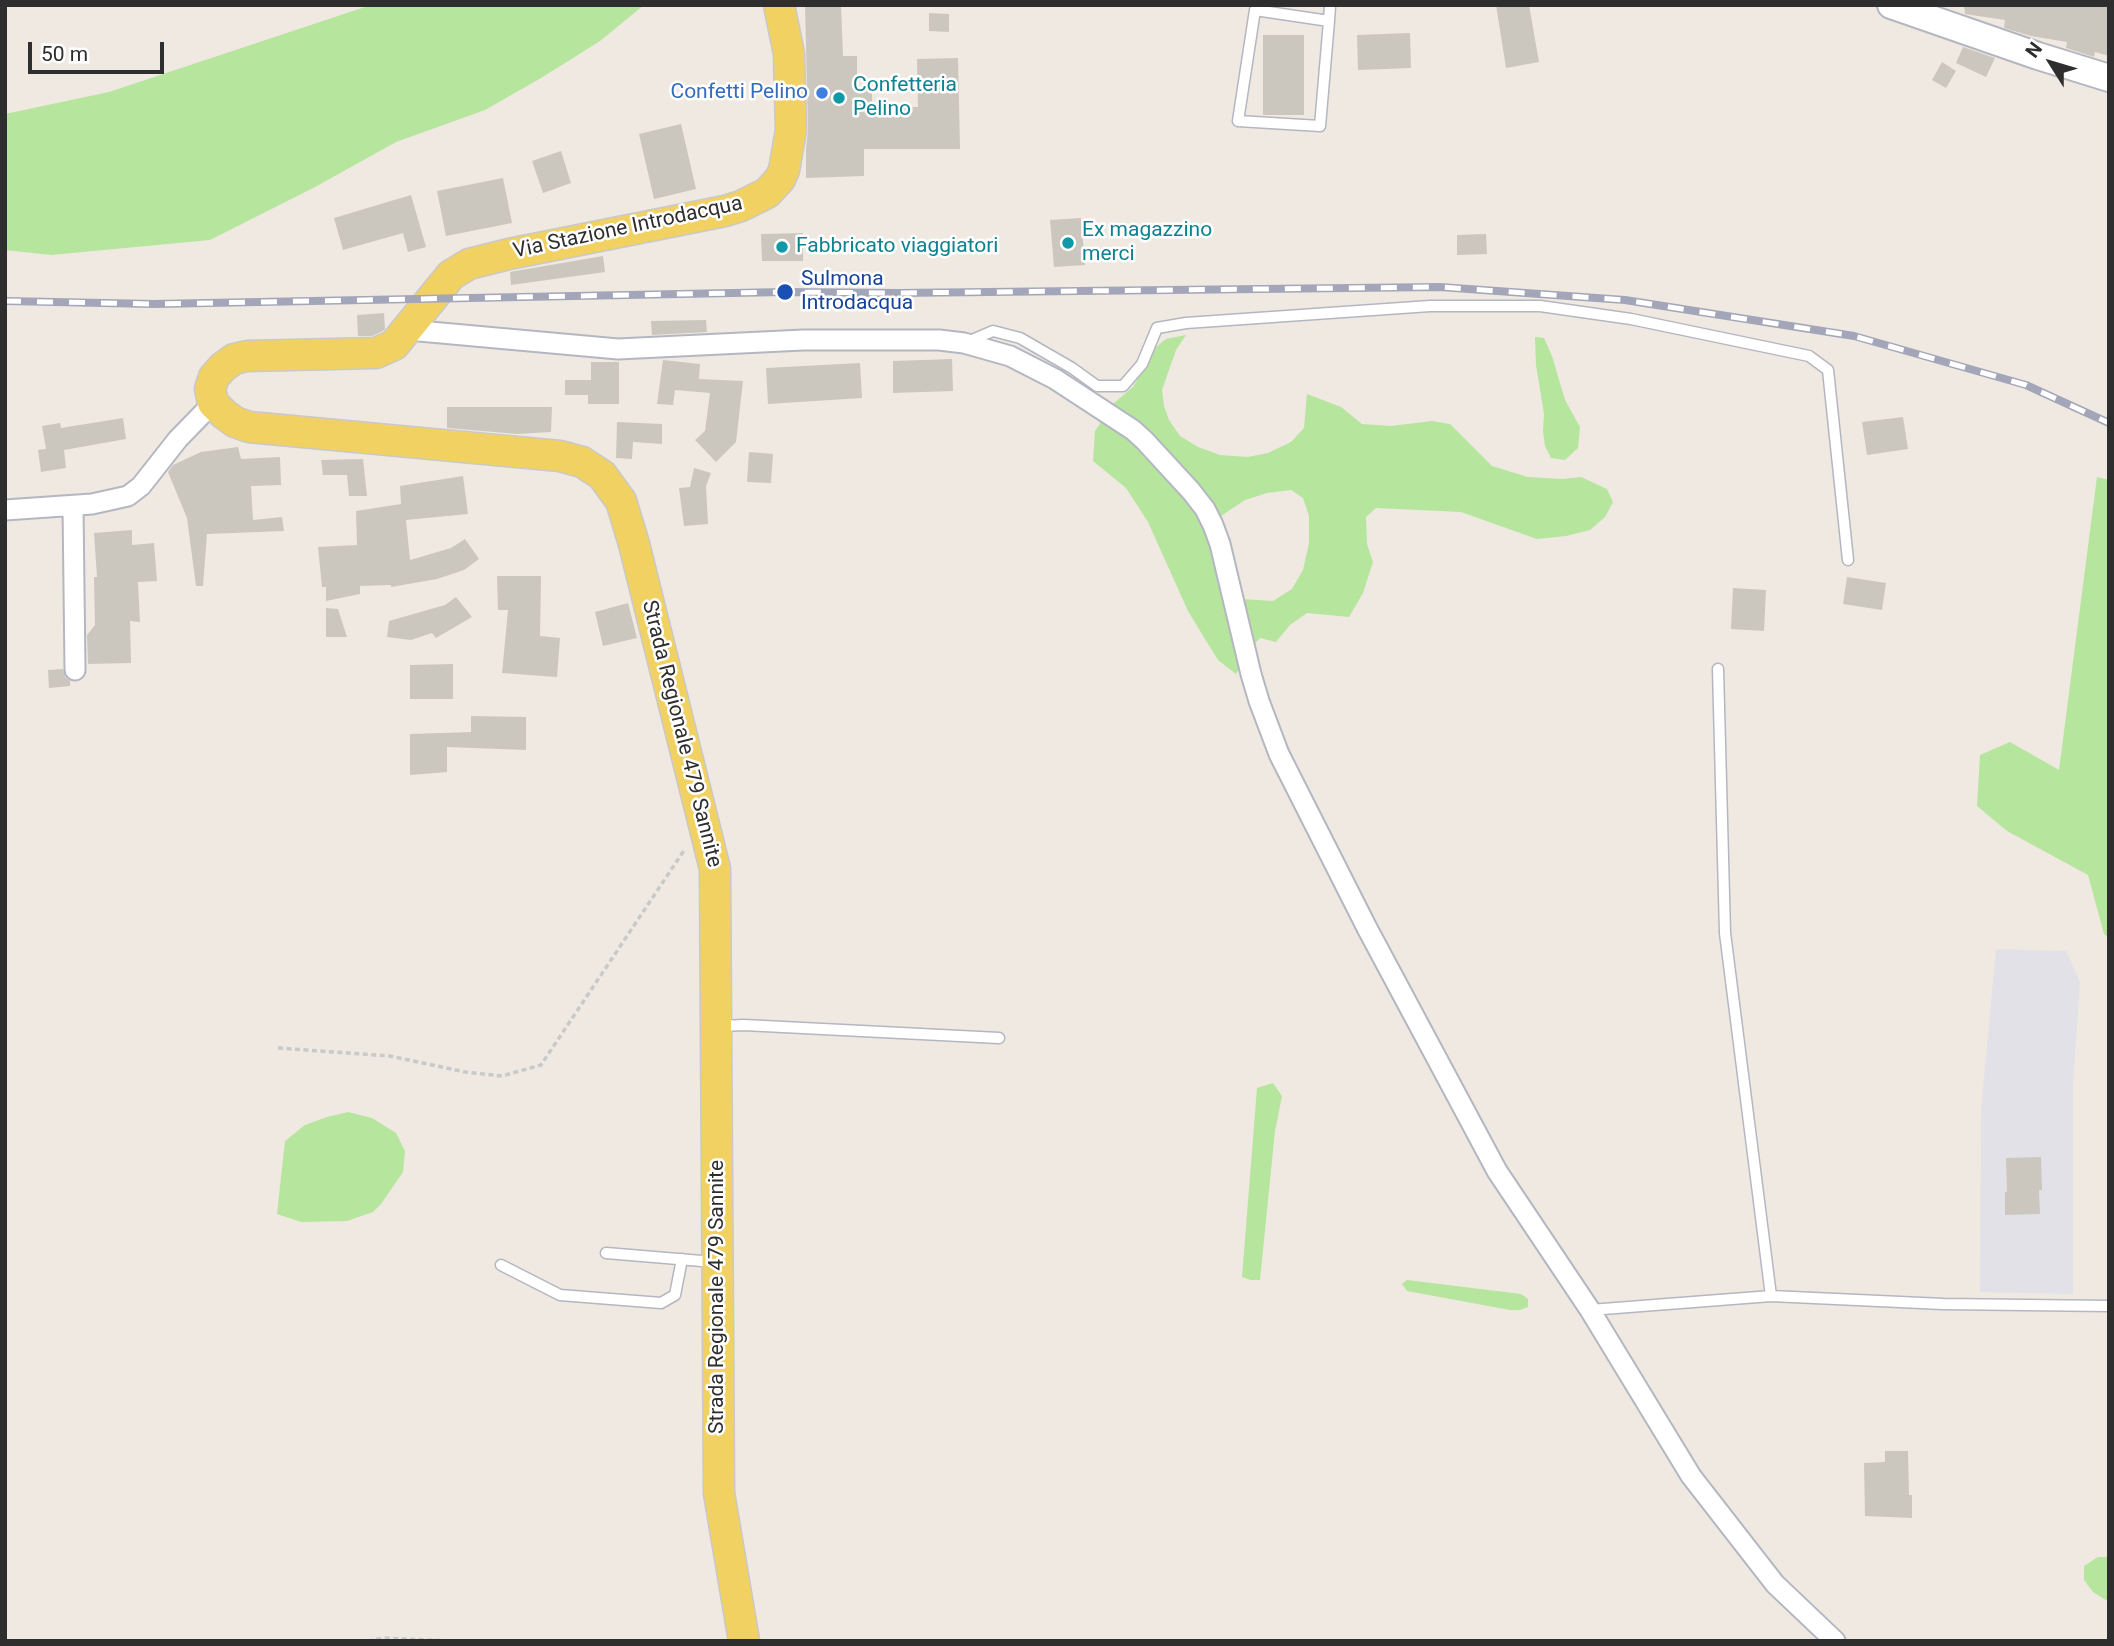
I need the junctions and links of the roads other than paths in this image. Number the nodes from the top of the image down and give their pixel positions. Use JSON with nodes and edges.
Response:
{"nodes":[{"id":1,"x":779,"y":5,"type":"edge"},
{"id":2,"x":1329,"y":5,"type":"edge"},
{"id":3,"x":1891,"y":5,"type":"edge"},
{"id":4,"x":1329,"y":21,"type":"junction"},
{"id":5,"x":2109,"y":78,"type":"edge"},
{"id":6,"x":408,"y":330,"type":"junction"},
{"id":7,"x":964,"y":344,"type":"junction"},
{"id":8,"x":213,"y":403,"type":"junction"},
{"id":9,"x":73,"y":506,"type":"junction"},
{"id":10,"x":5,"y":510,"type":"edge"},
{"id":11,"x":1848,"y":560,"type":"dead end"},
{"id":12,"x":1718,"y":669,"type":"dead end"},
{"id":13,"x":75,"y":670,"type":"dead end"},
{"id":14,"x":716,"y":1027,"type":"junction"},
{"id":15,"x":999,"y":1038,"type":"dead end"},
{"id":16,"x":606,"y":1254,"type":"dead end"},
{"id":17,"x":682,"y":1259,"type":"junction"},
{"id":18,"x":718,"y":1262,"type":"junction"},
{"id":19,"x":501,"y":1265,"type":"dead end"},
{"id":20,"x":1771,"y":1296,"type":"junction"},
{"id":21,"x":2109,"y":1306,"type":"edge"},
{"id":22,"x":1590,"y":1310,"type":"junction"},
{"id":23,"x":744,"y":1641,"type":"edge"},
{"id":24,"x":1835,"y":1641,"type":"edge"}],
"edges":[{"from":1,"to":6,"type":"main road","name":"Via Stazione Introdacqua"},
{"from":2,"to":4,"type":"lane"},
{"from":3,"to":5,"type":"main road"},
{"from":4,"to":4,"type":"lane"},
{"from":6,"to":7,"type":"street"},
{"from":6,"to":8,"type":"main road"},
{"from":7,"to":11,"type":"lane"},
{"from":7,"to":22,"type":"street"},
{"from":8,"to":9,"type":"street"},
{"from":8,"to":14,"type":"main road","name":"Strada Regionale 479 Sannite"},
{"from":9,"to":10,"type":"street"},
{"from":9,"to":13,"type":"street"},
{"from":12,"to":20,"type":"lane"},
{"from":14,"to":15,"type":"lane"},
{"from":14,"to":18,"type":"main road","name":"Strada Regionale 479 Sannite"},
{"from":16,"to":17,"type":"lane"},
{"from":17,"to":18,"type":"lane"},
{"from":17,"to":19,"type":"lane"},
{"from":18,"to":23,"type":"main road","name":"Strada Regionale 479 Sannite"},
{"from":20,"to":21,"type":"lane"},
{"from":20,"to":22,"type":"lane"},
{"from":22,"to":24,"type":"street"}]}
